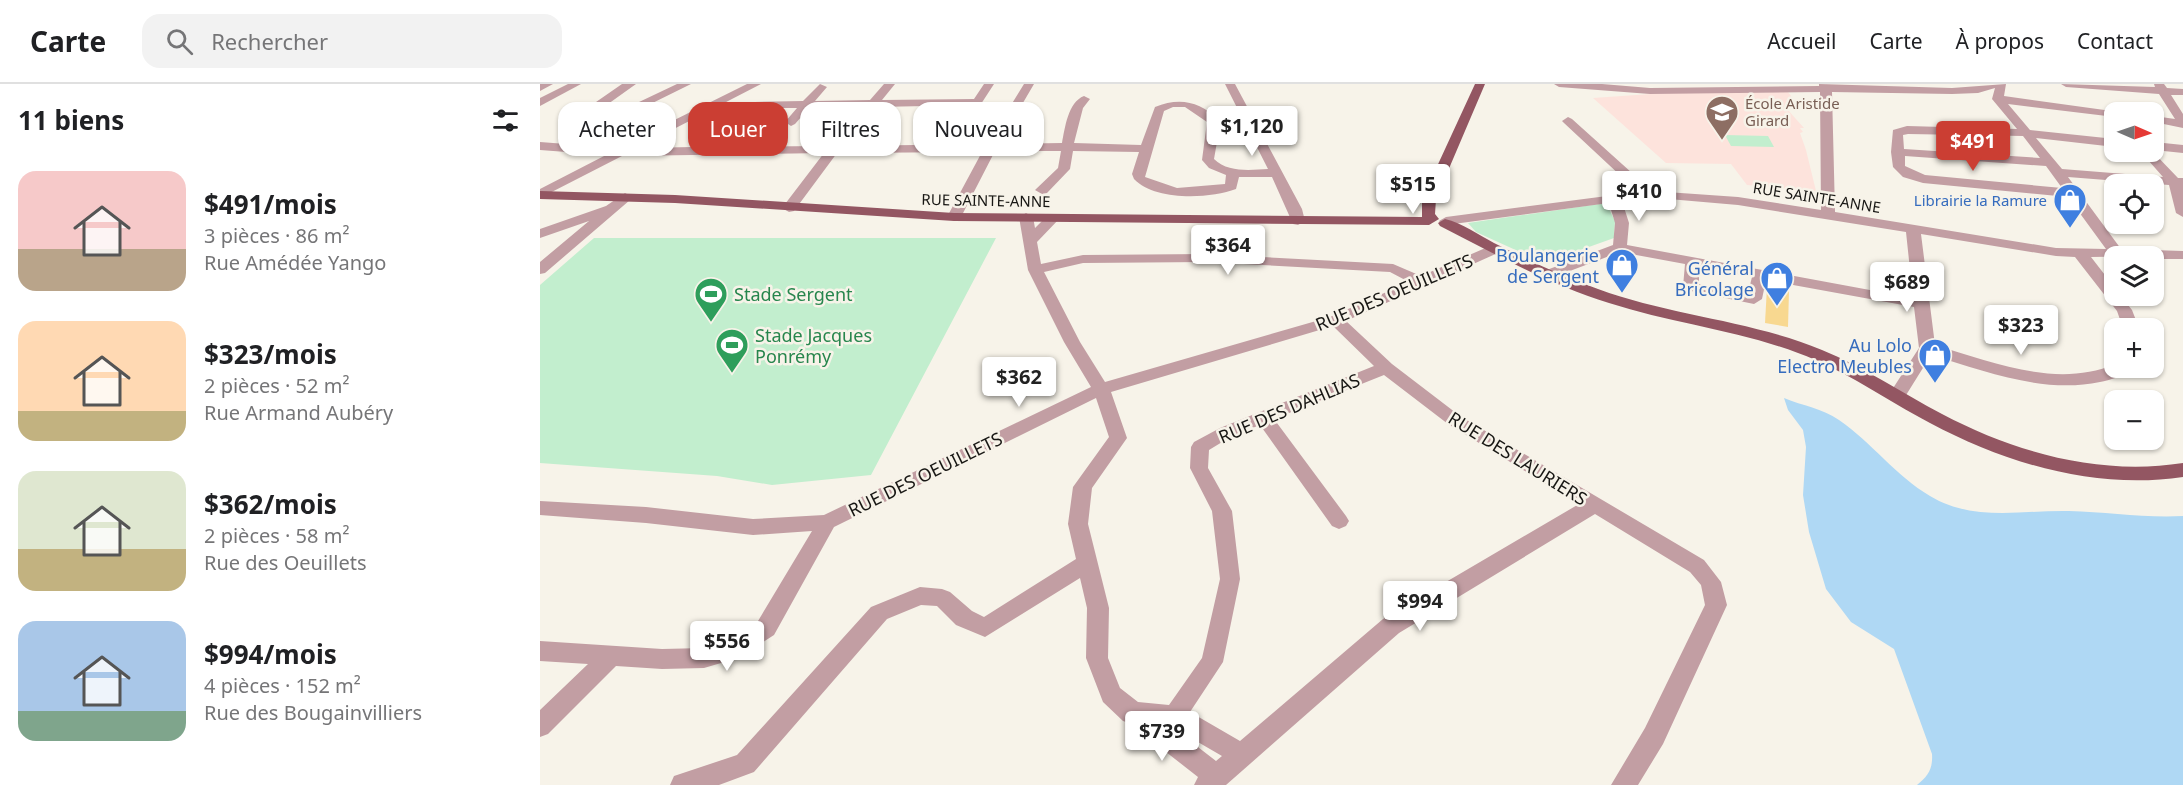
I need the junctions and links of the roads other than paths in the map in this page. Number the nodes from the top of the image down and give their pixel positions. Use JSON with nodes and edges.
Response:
{"nodes":[{"id":1,"x":548,"y":84,"type":"edge"},
{"id":2,"x":576,"y":84,"type":"edge"},
{"id":3,"x":631,"y":84,"type":"edge"},
{"id":4,"x":686,"y":84,"type":"edge"},
{"id":5,"x":756,"y":84,"type":"edge"},
{"id":6,"x":890,"y":84,"type":"edge"},
{"id":7,"x":989,"y":84,"type":"edge"},
{"id":8,"x":1029,"y":84,"type":"edge"},
{"id":9,"x":1230,"y":84,"type":"edge"},
{"id":10,"x":1480,"y":84,"type":"edge"},
{"id":11,"x":1559,"y":84,"type":"edge"},
{"id":12,"x":2066,"y":84,"type":"edge"},
{"id":13,"x":2071,"y":84,"type":"edge"},
{"id":14,"x":2085,"y":85,"type":"edge"},
{"id":15,"x":1653,"y":86,"type":"edge"},
{"id":16,"x":1825,"y":86,"type":"edge"},
{"id":17,"x":821,"y":87,"type":"dead end"},
{"id":18,"x":1700,"y":87,"type":"edge"},
{"id":19,"x":1900,"y":87,"type":"edge"},
{"id":20,"x":2160,"y":87,"type":"edge"},
{"id":21,"x":540,"y":88,"type":"edge"},
{"id":22,"x":1998,"y":91,"type":"edge"},
{"id":23,"x":2183,"y":92,"type":"edge"},
{"id":24,"x":1084,"y":99,"type":"dead end"},
{"id":25,"x":602,"y":102,"type":"edge"},
{"id":26,"x":648,"y":102,"type":"edge"},
{"id":27,"x":809,"y":102,"type":"edge"},
{"id":28,"x":876,"y":102,"type":"edge"},
{"id":29,"x":1018,"y":102,"type":"edge"},
{"id":30,"x":540,"y":103,"type":"edge"},
{"id":31,"x":901,"y":103,"type":"edge"},
{"id":32,"x":2104,"y":103,"type":"edge"},
{"id":33,"x":2104,"y":111,"type":"edge"},
{"id":34,"x":800,"y":112,"type":"edge"},
{"id":35,"x":2164,"y":120,"type":"edge"},
{"id":36,"x":1568,"y":121,"type":"dead end"},
{"id":37,"x":791,"y":122,"type":"dead end"},
{"id":38,"x":2183,"y":123,"type":"edge"},
{"id":39,"x":676,"y":124,"type":"edge"},
{"id":40,"x":2027,"y":133,"type":"junction"},
{"id":41,"x":558,"y":134,"type":"edge"},
{"id":42,"x":2104,"y":142,"type":"edge"},
{"id":43,"x":540,"y":144,"type":"edge"},
{"id":44,"x":558,"y":146,"type":"edge"},
{"id":45,"x":1068,"y":147,"type":"junction"},
{"id":46,"x":2164,"y":147,"type":"edge"},
{"id":47,"x":1044,"y":148,"type":"edge"},
{"id":48,"x":1146,"y":149,"type":"junction"},
{"id":49,"x":2183,"y":149,"type":"edge"},
{"id":50,"x":1897,"y":152,"type":"junction"},
{"id":51,"x":613,"y":156,"type":"edge"},
{"id":52,"x":829,"y":156,"type":"edge"},
{"id":53,"x":986,"y":156,"type":"edge"},
{"id":54,"x":2050,"y":162,"type":"junction"},
{"id":55,"x":2158,"y":162,"type":"edge"},
{"id":56,"x":1233,"y":172,"type":"junction"},
{"id":57,"x":1277,"y":173,"type":"junction"},
{"id":58,"x":2059,"y":173,"type":"junction"},
{"id":59,"x":2178,"y":181,"type":"edge"},
{"id":60,"x":1042,"y":190,"type":"dead end"},
{"id":61,"x":2073,"y":193,"type":"junction"},
{"id":62,"x":540,"y":194,"type":"edge"},
{"id":63,"x":1649,"y":195,"type":"junction"},
{"id":64,"x":625,"y":197,"type":"junction"},
{"id":65,"x":1614,"y":198,"type":"junction"},
{"id":66,"x":614,"y":208,"type":"junction"},
{"id":67,"x":789,"y":208,"type":"junction"},
{"id":68,"x":2183,"y":213,"type":"edge"},
{"id":69,"x":1828,"y":215,"type":"junction"},
{"id":70,"x":954,"y":217,"type":"junction"},
{"id":71,"x":1026,"y":217,"type":"junction"},
{"id":72,"x":1053,"y":218,"type":"junction"},
{"id":73,"x":1298,"y":220,"type":"junction"},
{"id":74,"x":1438,"y":221,"type":"junction"},
{"id":75,"x":1467,"y":227,"type":"junction"},
{"id":76,"x":1913,"y":229,"type":"junction"},
{"id":77,"x":540,"y":234,"type":"edge"},
{"id":78,"x":1030,"y":241,"type":"junction"},
{"id":79,"x":2111,"y":246,"type":"edge"},
{"id":80,"x":1619,"y":248,"type":"junction"},
{"id":81,"x":1495,"y":249,"type":"junction"},
{"id":82,"x":2080,"y":253,"type":"junction"},
{"id":83,"x":2104,"y":253,"type":"edge"},
{"id":84,"x":2164,"y":254,"type":"edge"},
{"id":85,"x":2183,"y":255,"type":"edge"},
{"id":86,"x":1692,"y":262,"type":"junction"},
{"id":87,"x":540,"y":270,"type":"edge"},
{"id":88,"x":1035,"y":270,"type":"junction"},
{"id":89,"x":1549,"y":274,"type":"junction"},
{"id":90,"x":1760,"y":275,"type":"junction"},
{"id":91,"x":1423,"y":283,"type":"junction"},
{"id":92,"x":1923,"y":304,"type":"junction"},
{"id":93,"x":2127,"y":318,"type":"edge"},
{"id":94,"x":1336,"y":320,"type":"junction"},
{"id":95,"x":1927,"y":348,"type":"junction"},
{"id":96,"x":1386,"y":368,"type":"junction"},
{"id":97,"x":2104,"y":376,"type":"edge"},
{"id":98,"x":1101,"y":389,"type":"junction"},
{"id":99,"x":1897,"y":396,"type":"junction"},
{"id":100,"x":1263,"y":417,"type":"junction"},
{"id":101,"x":2183,"y":470,"type":"edge"},
{"id":102,"x":1594,"y":505,"type":"junction"},
{"id":103,"x":540,"y":508,"type":"edge"},
{"id":104,"x":1339,"y":521,"type":"dead end"},
{"id":105,"x":827,"y":522,"type":"junction"},
{"id":106,"x":1088,"y":562,"type":"junction"},
{"id":107,"x":540,"y":651,"type":"edge"},
{"id":108,"x":612,"y":656,"type":"junction"},
{"id":109,"x":1131,"y":713,"type":"junction"},
{"id":110,"x":1174,"y":715,"type":"junction"},
{"id":111,"x":540,"y":726,"type":"edge"},
{"id":112,"x":1242,"y":755,"type":"junction"},
{"id":113,"x":1212,"y":781,"type":"edge"},
{"id":114,"x":683,"y":785,"type":"edge"},
{"id":115,"x":1624,"y":785,"type":"edge"}],
"edges":[{"from":1,"to":21,"type":"street"},
{"from":2,"to":30,"type":"street"},
{"from":3,"to":25,"type":"street"},
{"from":4,"to":26,"type":"street"},
{"from":5,"to":39,"type":"street"},
{"from":6,"to":28,"type":"street"},
{"from":7,"to":31,"type":"street"},
{"from":8,"to":29,"type":"street"},
{"from":9,"to":57,"type":"street"},
{"from":10,"to":74,"type":"main road"},
{"from":11,"to":15,"type":"street"},
{"from":12,"to":13,"type":"street"},
{"from":13,"to":14,"type":"street"},
{"from":14,"to":20,"type":"street"},
{"from":14,"to":32,"type":"street"},
{"from":15,"to":18,"type":"street"},
{"from":16,"to":18,"type":"street"},
{"from":16,"to":19,"type":"street"},
{"from":16,"to":69,"type":"street"},
{"from":17,"to":27,"type":"street"},
{"from":19,"to":22,"type":"street"},
{"from":20,"to":23,"type":"street"},
{"from":20,"to":38,"type":"street"},
{"from":22,"to":33,"type":"street"},
{"from":22,"to":40,"type":"street"},
{"from":24,"to":45,"type":"street"},
{"from":34,"to":37,"type":"street"},
{"from":35,"to":38,"type":"street"},
{"from":36,"to":63,"type":"street"},
{"from":40,"to":42,"type":"street"},
{"from":40,"to":50,"type":"street"},
{"from":40,"to":54,"type":"street"},
{"from":41,"to":43,"type":"street"},
{"from":43,"to":44,"type":"street"},
{"from":45,"to":47,"type":"street"},
{"from":45,"to":48,"type":"street"},
{"from":45,"to":60,"type":"street"},
{"from":46,"to":49,"type":"street"},
{"from":48,"to":56,"type":"street"},
{"from":48,"to":56,"type":"street"},
{"from":50,"to":54,"type":"street"},
{"from":50,"to":61,"type":"street"},
{"from":51,"to":62,"type":"street"},
{"from":52,"to":67,"type":"street"},
{"from":53,"to":70,"type":"street"},
{"from":54,"to":58,"type":"street"},
{"from":55,"to":59,"type":"street"},
{"from":56,"to":57,"type":"street"},
{"from":57,"to":73,"type":"street"},
{"from":58,"to":59,"type":"street"},
{"from":58,"to":61,"type":"street"},
{"from":59,"to":68,"type":"street"},
{"from":61,"to":79,"type":"street"},
{"from":62,"to":64,"type":"main road","name":"RUE SAINTE-ANNE"},
{"from":63,"to":65,"type":"street","name":"RUE SAINTE-ANNE"},
{"from":63,"to":69,"type":"street","name":"RUE SAINTE-ANNE"},
{"from":64,"to":66,"type":"street"},
{"from":64,"to":67,"type":"main road","name":"RUE SAINTE-ANNE"},
{"from":65,"to":75,"type":"street","name":"RUE SAINTE-ANNE"},
{"from":65,"to":80,"type":"street"},
{"from":66,"to":77,"type":"street"},
{"from":66,"to":87,"type":"street"},
{"from":67,"to":70,"type":"main road","name":"RUE SAINTE-ANNE"},
{"from":69,"to":76,"type":"street","name":"RUE SAINTE-ANNE"},
{"from":70,"to":71,"type":"main road","name":"RUE SAINTE-ANNE"},
{"from":71,"to":72,"type":"main road","name":"RUE SAINTE-ANNE"},
{"from":71,"to":78,"type":"street"},
{"from":72,"to":73,"type":"main road","name":"RUE SAINTE-ANNE"},
{"from":72,"to":78,"type":"street"},
{"from":73,"to":74,"type":"main road","name":"RUE SAINTE-ANNE"},
{"from":74,"to":75,"type":"main road","name":"RUE SAINTE-ANNE"},
{"from":75,"to":81,"type":"main road","name":"RUE SAINTE-ANNE"},
{"from":76,"to":82,"type":"street","name":"RUE SAINTE-ANNE"},
{"from":76,"to":92,"type":"street"},
{"from":78,"to":88,"type":"street"},
{"from":80,"to":86,"type":"street"},
{"from":80,"to":89,"type":"street"},
{"from":81,"to":89,"type":"main road","name":"RUE SAINTE-ANNE"},
{"from":81,"to":91,"type":"street","name":"RUE DES OEUILLETS"},
{"from":82,"to":83,"type":"street","name":"RUE SAINTE-ANNE"},
{"from":82,"to":93,"type":"street"},
{"from":84,"to":85,"type":"street","name":"RUE SAINTE-ANNE"},
{"from":86,"to":90,"type":"street"},
{"from":86,"to":90,"type":"street"},
{"from":88,"to":91,"type":"street"},
{"from":88,"to":98,"type":"street"},
{"from":89,"to":99,"type":"main road","name":"RUE SAINTE-ANNE"},
{"from":90,"to":92,"type":"street"},
{"from":91,"to":94,"type":"street","name":"RUE DES OEUILLETS"},
{"from":92,"to":95,"type":"street"},
{"from":94,"to":96,"type":"street","name":"RUE DES LAURIERS"},
{"from":94,"to":98,"type":"street","name":"RUE DES OEUILLETS"},
{"from":95,"to":97,"type":"street"},
{"from":95,"to":99,"type":"street"},
{"from":96,"to":100,"type":"street","name":"RUE DES DAHLIAS"},
{"from":96,"to":102,"type":"street","name":"RUE DES LAURIERS"},
{"from":98,"to":105,"type":"street","name":"RUE DES OEUILLETS"},
{"from":98,"to":106,"type":"street"},
{"from":99,"to":101,"type":"main road","name":"RUE SAINTE-ANNE"},
{"from":100,"to":104,"type":"street"},
{"from":100,"to":110,"type":"street","name":"RUE DES DAHLIAS"},
{"from":102,"to":112,"type":"street"},
{"from":102,"to":115,"type":"street","name":"RUE DES LAURIERS"},
{"from":103,"to":105,"type":"street","name":"RUE DES OEUILLETS"},
{"from":105,"to":108,"type":"street"},
{"from":106,"to":109,"type":"street"},
{"from":106,"to":114,"type":"street"},
{"from":107,"to":108,"type":"street"},
{"from":108,"to":111,"type":"street"},
{"from":109,"to":110,"type":"street"},
{"from":109,"to":113,"type":"street"},
{"from":110,"to":112,"type":"street"},
{"from":112,"to":113,"type":"street"}]}
